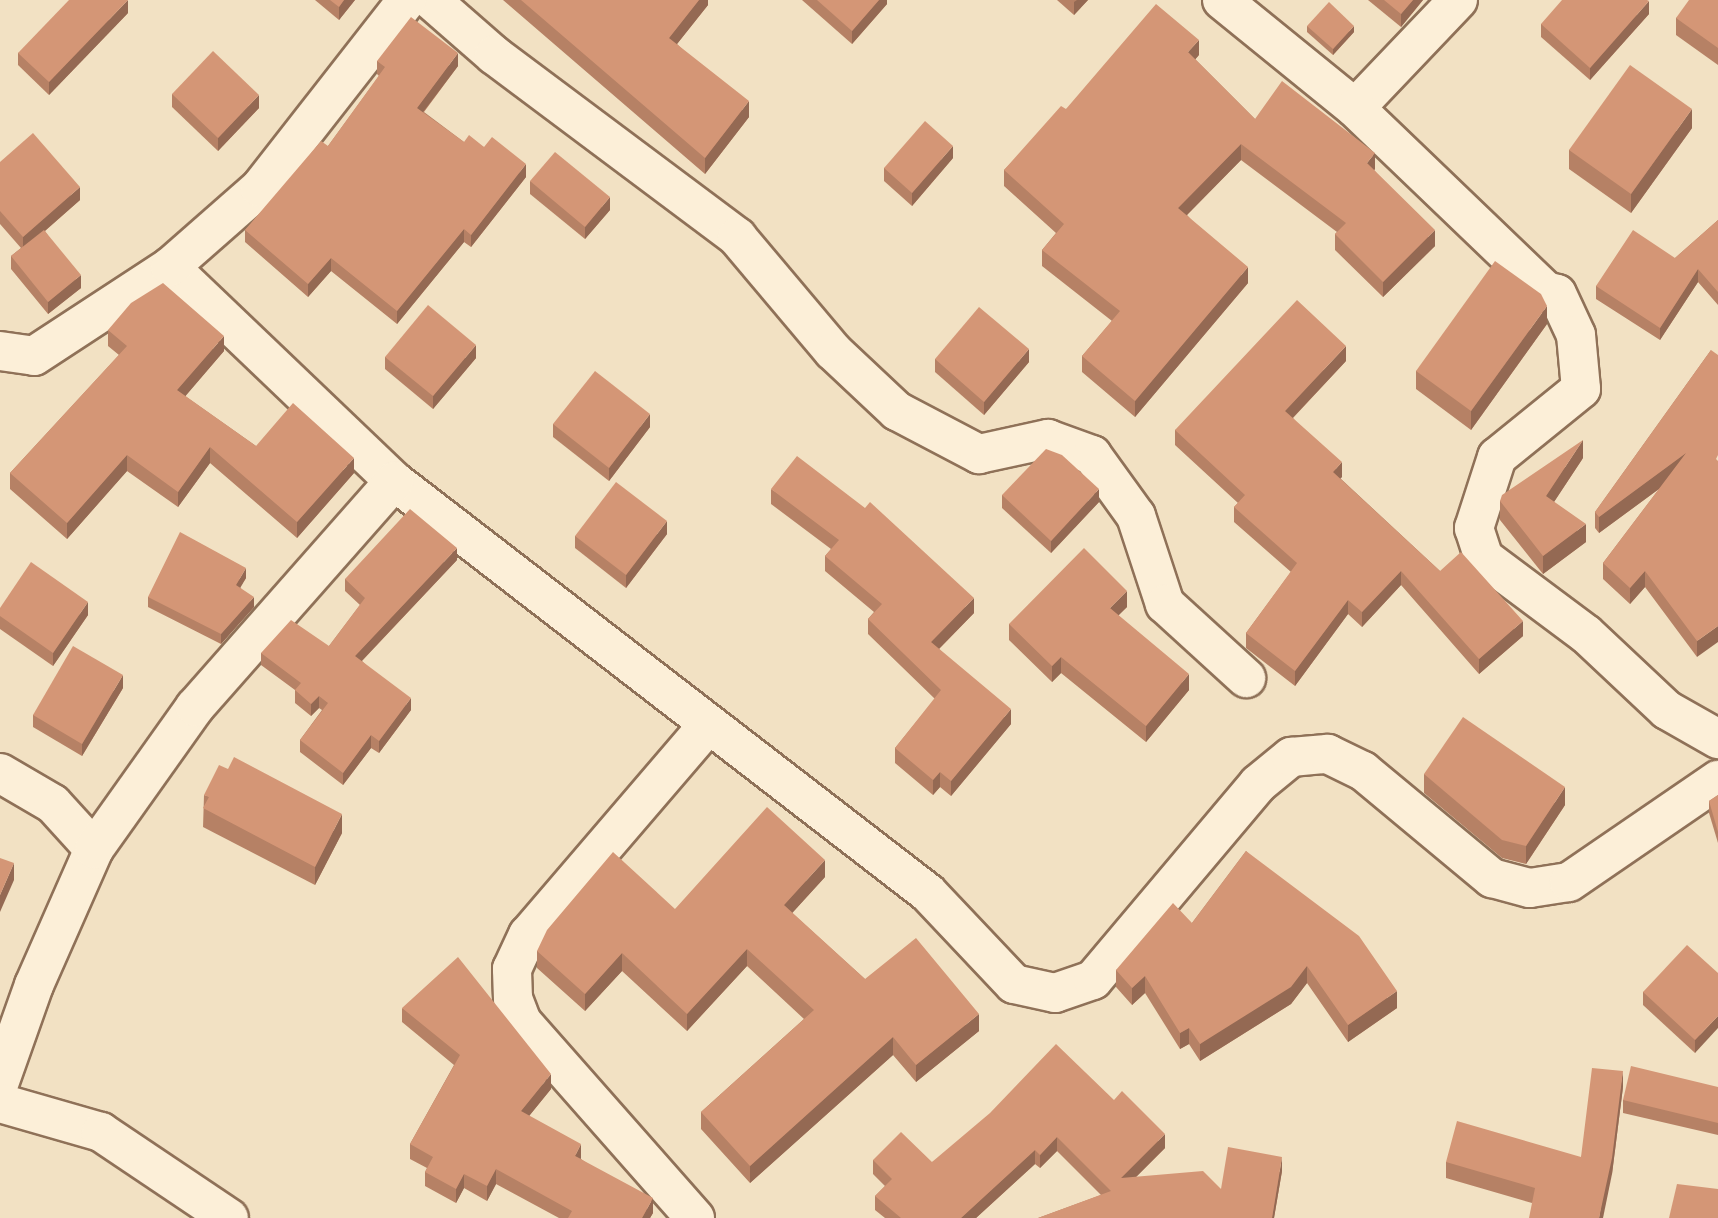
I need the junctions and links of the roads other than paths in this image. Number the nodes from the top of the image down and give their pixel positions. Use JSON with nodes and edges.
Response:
{"nodes":[{"id":1,"x":407,"y":0,"type":"edge"},
{"id":2,"x":431,"y":0,"type":"edge"},
{"id":3,"x":1222,"y":0,"type":"edge"},
{"id":4,"x":1458,"y":0,"type":"edge"},
{"id":5,"x":1355,"y":108,"type":"junction"},
{"id":6,"x":170,"y":267,"type":"junction"},
{"id":7,"x":0,"y":351,"type":"edge"},
{"id":8,"x":394,"y":481,"type":"junction"},
{"id":9,"x":1246,"y":678,"type":"dead end"},
{"id":10,"x":708,"y":725,"type":"junction"},
{"id":11,"x":1718,"y":739,"type":"edge"},
{"id":12,"x":0,"y":773,"type":"edge"},
{"id":13,"x":1718,"y":780,"type":"edge"},
{"id":14,"x":94,"y":849,"type":"junction"},
{"id":15,"x":0,"y":1081,"type":"edge"},
{"id":16,"x":0,"y":1103,"type":"edge"},
{"id":17,"x":229,"y":1218,"type":"edge"},
{"id":18,"x":695,"y":1218,"type":"edge"}],
"edges":[{"from":1,"to":6,"type":"street"},
{"from":2,"to":9,"type":"street"},
{"from":3,"to":5,"type":"street"},
{"from":4,"to":5,"type":"street"},
{"from":5,"to":11,"type":"street"},
{"from":6,"to":7,"type":"street"},
{"from":6,"to":8,"type":"street"},
{"from":8,"to":10,"type":"street"},
{"from":8,"to":14,"type":"street"},
{"from":10,"to":13,"type":"street"},
{"from":10,"to":18,"type":"street"},
{"from":12,"to":14,"type":"street"},
{"from":14,"to":15,"type":"street"},
{"from":16,"to":17,"type":"street"}]}
